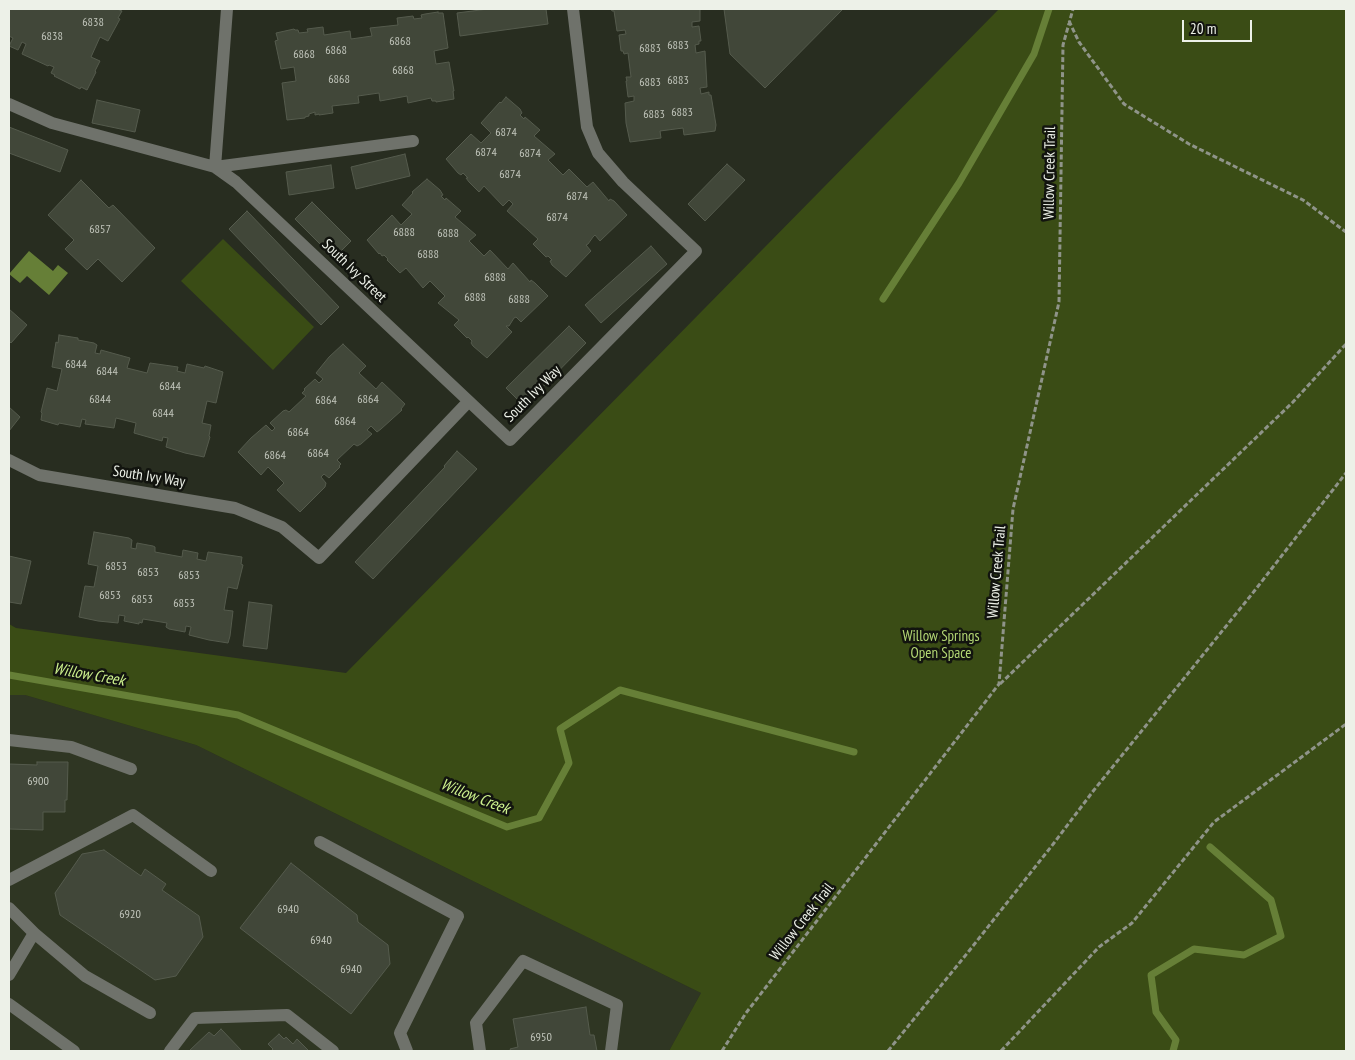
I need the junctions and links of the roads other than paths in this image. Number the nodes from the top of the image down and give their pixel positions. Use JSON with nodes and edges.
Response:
{"nodes":[{"id":1,"x":227,"y":9,"type":"edge"},
{"id":2,"x":572,"y":9,"type":"edge"},
{"id":3,"x":9,"y":104,"type":"edge"},
{"id":4,"x":413,"y":141,"type":"dead end"},
{"id":5,"x":215,"y":167,"type":"junction"},
{"id":6,"x":468,"y":402,"type":"junction"},
{"id":7,"x":9,"y":460,"type":"edge"},
{"id":8,"x":9,"y":740,"type":"edge"},
{"id":9,"x":131,"y":769,"type":"dead end"},
{"id":10,"x":320,"y":842,"type":"dead end"},
{"id":11,"x":211,"y":871,"type":"dead end"},
{"id":12,"x":9,"y":880,"type":"edge"},
{"id":13,"x":9,"y":908,"type":"edge"},
{"id":14,"x":34,"y":933,"type":"junction"},
{"id":15,"x":9,"y":975,"type":"edge"},
{"id":16,"x":9,"y":1004,"type":"edge"},
{"id":17,"x":150,"y":1013,"type":"dead end"},
{"id":18,"x":74,"y":1051,"type":"edge"},
{"id":19,"x":170,"y":1051,"type":"edge"},
{"id":20,"x":333,"y":1051,"type":"edge"},
{"id":21,"x":407,"y":1051,"type":"edge"},
{"id":22,"x":480,"y":1051,"type":"edge"},
{"id":23,"x":611,"y":1051,"type":"edge"}],
"edges":[{"from":1,"to":5,"type":"street"},
{"from":2,"to":6,"type":"street","name":"South Ivy Way"},
{"from":3,"to":5,"type":"street","name":"South Ivy Street"},
{"from":4,"to":5,"type":"street","name":"South Ivy Street"},
{"from":5,"to":6,"type":"street","name":"South Ivy Street"},
{"from":6,"to":7,"type":"street","name":"South Ivy Way"},
{"from":8,"to":9,"type":"street"},
{"from":10,"to":21,"type":"street"},
{"from":11,"to":12,"type":"street"},
{"from":13,"to":14,"type":"street"},
{"from":14,"to":15,"type":"street"},
{"from":14,"to":17,"type":"street"},
{"from":16,"to":18,"type":"street"},
{"from":19,"to":20,"type":"street"},
{"from":22,"to":23,"type":"street"}]}
